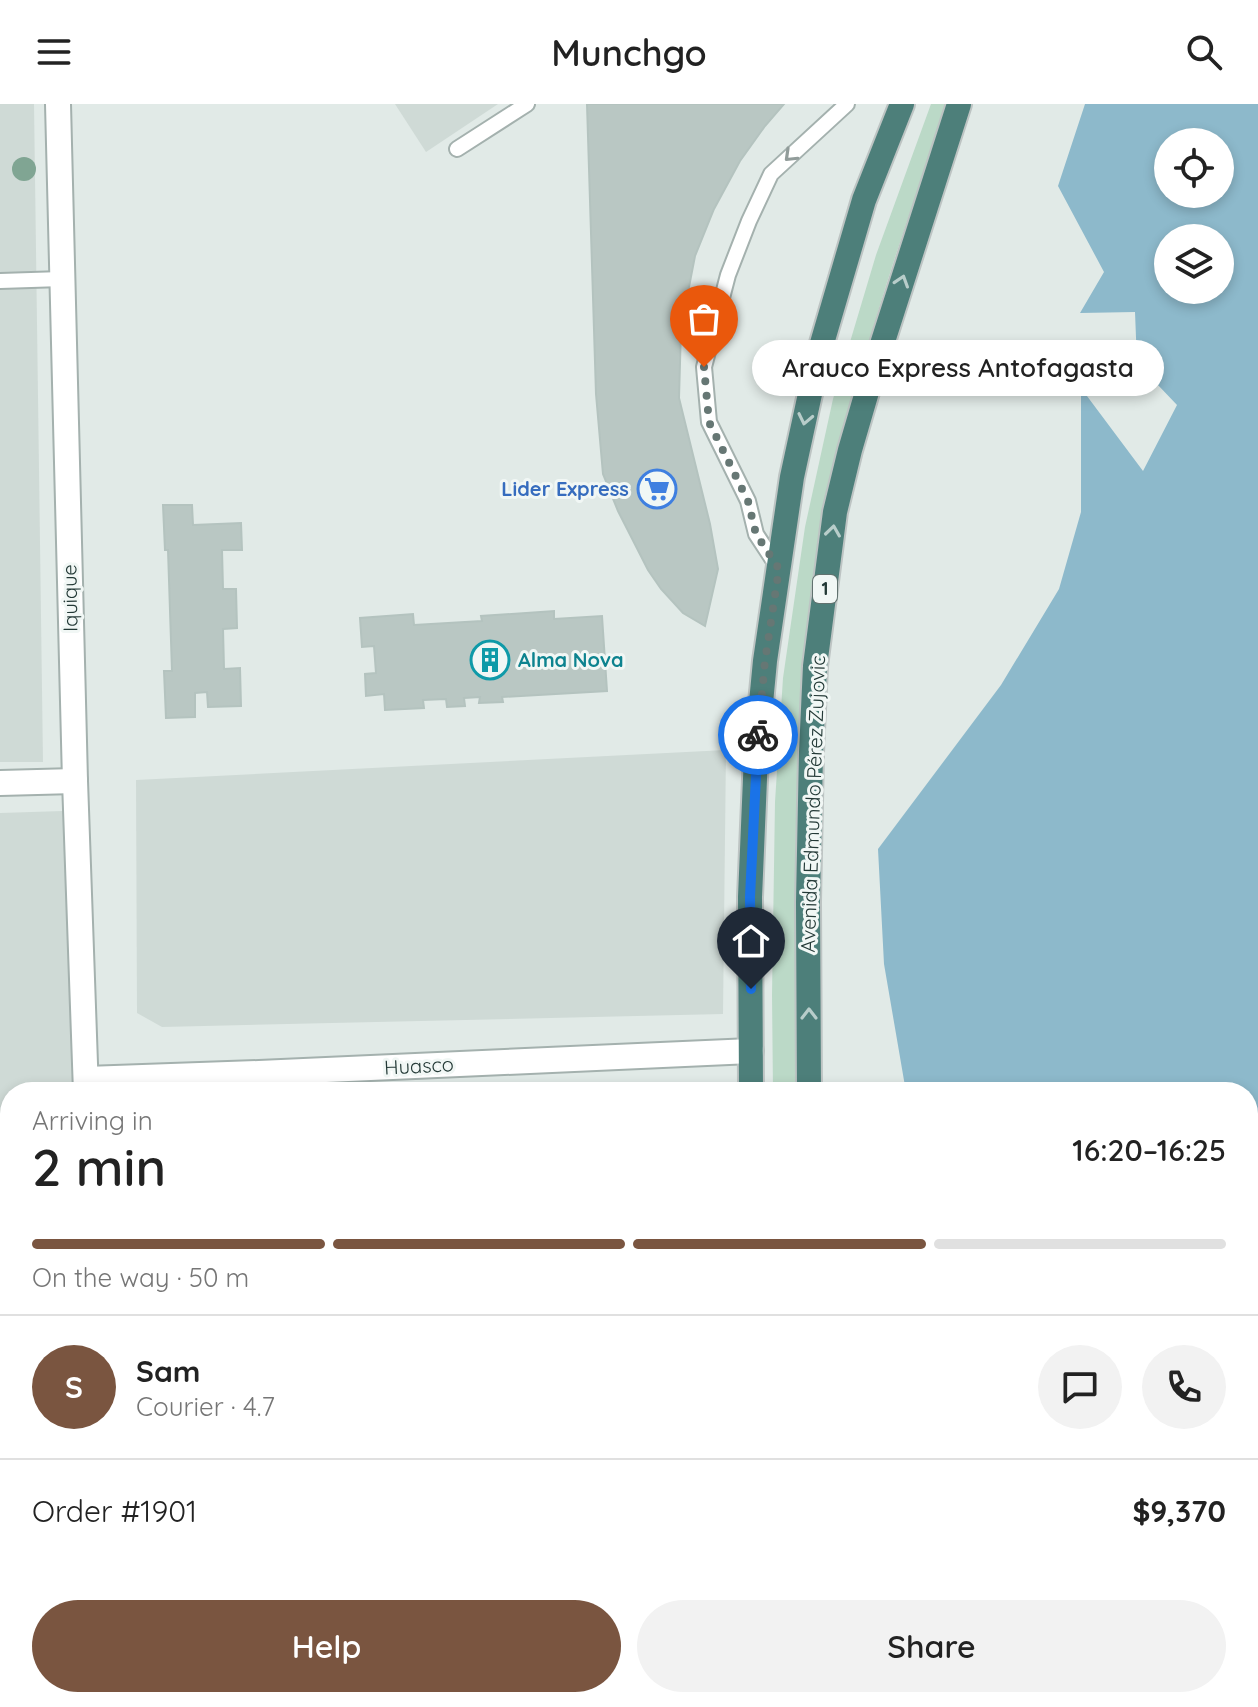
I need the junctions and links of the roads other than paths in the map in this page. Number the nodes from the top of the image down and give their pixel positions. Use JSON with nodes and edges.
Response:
{"nodes":[{"id":1,"x":58,"y":104,"type":"edge"},
{"id":2,"x":527,"y":104,"type":"edge"},
{"id":3,"x":847,"y":104,"type":"edge"},
{"id":4,"x":902,"y":104,"type":"edge"},
{"id":5,"x":959,"y":104,"type":"edge"},
{"id":6,"x":457,"y":149,"type":"dead end"},
{"id":7,"x":62,"y":279,"type":"junction"},
{"id":8,"x":0,"y":281,"type":"edge"},
{"id":9,"x":779,"y":569,"type":"junction"},
{"id":10,"x":75,"y":781,"type":"junction"},
{"id":11,"x":0,"y":783,"type":"edge"},
{"id":12,"x":751,"y":1051,"type":"junction"},
{"id":13,"x":86,"y":1082,"type":"edge"},
{"id":14,"x":275,"y":1082,"type":"edge"},
{"id":15,"x":751,"y":1082,"type":"edge"},
{"id":16,"x":809,"y":1082,"type":"edge"}],
"edges":[{"from":1,"to":7,"type":"street","name":"Iquique"},
{"from":2,"to":6,"type":"lane"},
{"from":3,"to":9,"type":"lane","one_way":true},
{"from":4,"to":9,"type":"highway","one_way":true},
{"from":16,"to":5,"type":"highway","name":"Avenida Edmundo Pérez Zujovic","number":"1","one_way":true},
{"from":7,"to":8,"type":"lane"},
{"from":7,"to":10,"type":"street","name":"Iquique"},
{"from":9,"to":12,"type":"highway"},
{"from":10,"to":11,"type":"street"},
{"from":10,"to":13,"type":"street","name":"Iquique"},
{"from":12,"to":14,"type":"street","name":"Huasco"},
{"from":12,"to":15,"type":"highway"}]}
